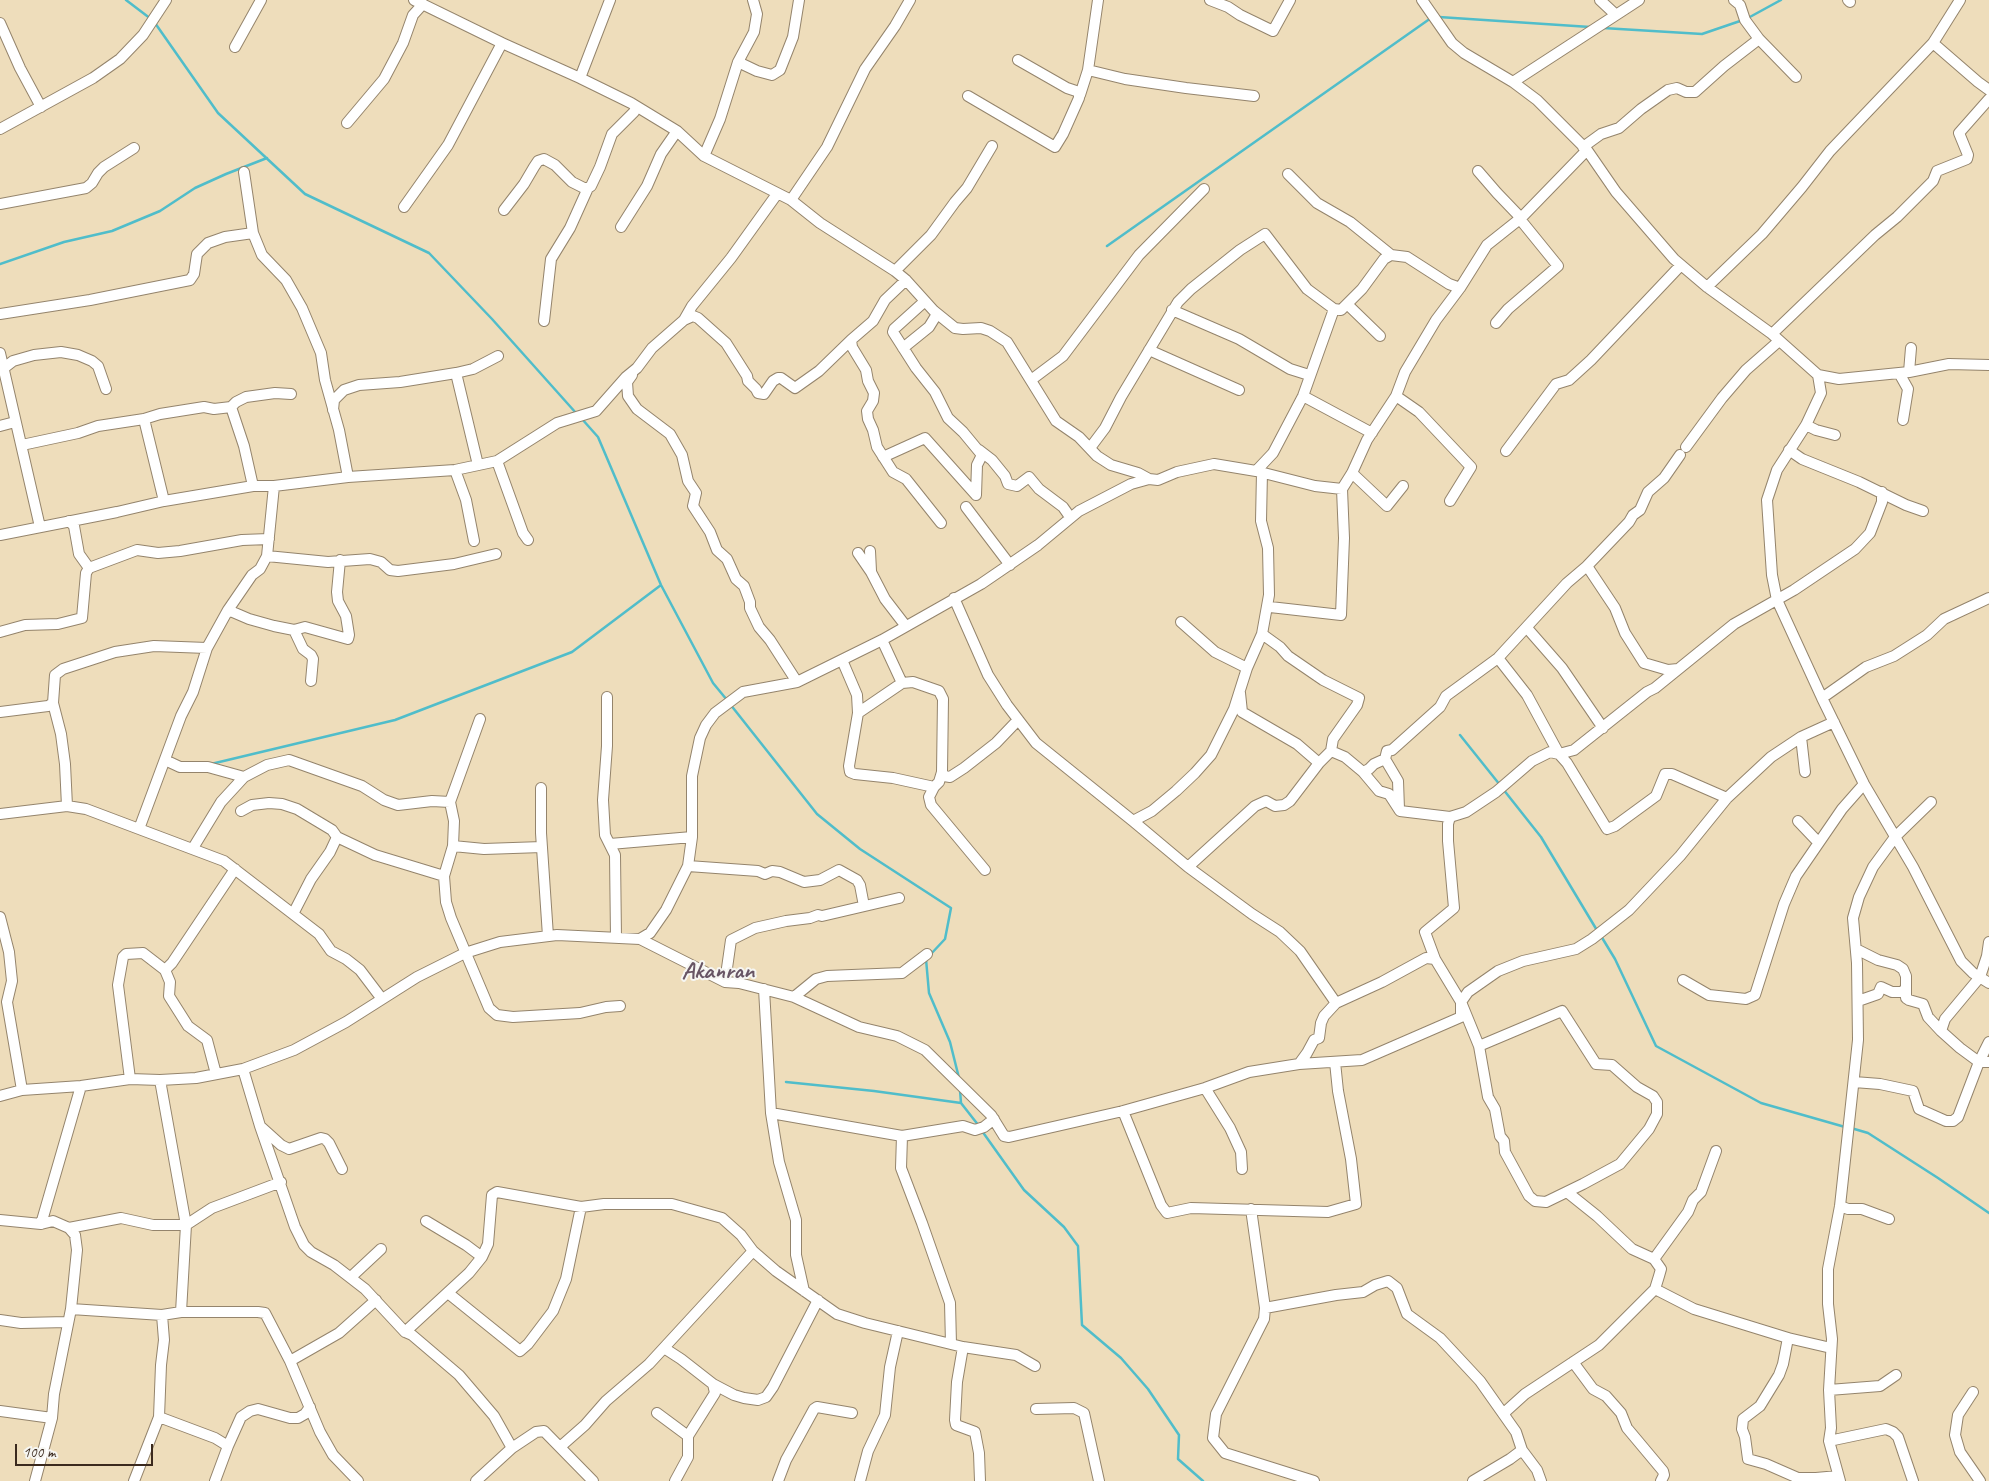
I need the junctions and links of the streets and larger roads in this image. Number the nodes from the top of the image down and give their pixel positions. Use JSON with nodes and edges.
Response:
{"nodes":[{"id":1,"x":166,"y":0,"type":"edge"},
{"id":2,"x":260,"y":0,"type":"edge"},
{"id":3,"x":610,"y":0,"type":"edge"},
{"id":4,"x":753,"y":0,"type":"edge"},
{"id":5,"x":799,"y":0,"type":"edge"},
{"id":6,"x":910,"y":0,"type":"edge"},
{"id":7,"x":1098,"y":0,"type":"edge"},
{"id":8,"x":1210,"y":0,"type":"edge"},
{"id":9,"x":1290,"y":0,"type":"edge"},
{"id":10,"x":1422,"y":0,"type":"edge"},
{"id":11,"x":1600,"y":0,"type":"edge"},
{"id":12,"x":1639,"y":0,"type":"edge"},
{"id":13,"x":1734,"y":0,"type":"edge"},
{"id":14,"x":1960,"y":0,"type":"edge"},
{"id":15,"x":419,"y":2,"type":"edge"},
{"id":16,"x":1616,"y":15,"type":"junction"},
{"id":17,"x":0,"y":22,"type":"edge"},
{"id":18,"x":1759,"y":38,"type":"junction"},
{"id":19,"x":502,"y":43,"type":"junction"},
{"id":20,"x":1933,"y":43,"type":"junction"},
{"id":21,"x":234,"y":47,"type":"dead end"},
{"id":22,"x":1018,"y":60,"type":"dead end"},
{"id":23,"x":738,"y":62,"type":"junction"},
{"id":24,"x":1088,"y":70,"type":"junction"},
{"id":25,"x":1796,"y":77,"type":"dead end"},
{"id":26,"x":580,"y":78,"type":"junction"},
{"id":27,"x":1513,"y":82,"type":"junction"},
{"id":28,"x":1989,"y":90,"type":"edge"},
{"id":29,"x":1080,"y":95,"type":"junction"},
{"id":30,"x":968,"y":96,"type":"dead end"},
{"id":31,"x":1254,"y":96,"type":"dead end"},
{"id":32,"x":1989,"y":99,"type":"edge"},
{"id":33,"x":41,"y":107,"type":"junction"},
{"id":34,"x":636,"y":107,"type":"junction"},
{"id":35,"x":347,"y":123,"type":"dead end"},
{"id":36,"x":0,"y":129,"type":"edge"},
{"id":37,"x":677,"y":131,"type":"junction"},
{"id":38,"x":992,"y":146,"type":"dead end"},
{"id":39,"x":134,"y":148,"type":"dead end"},
{"id":40,"x":1585,"y":149,"type":"junction"},
{"id":41,"x":704,"y":156,"type":"junction"},
{"id":42,"x":1478,"y":171,"type":"dead end"},
{"id":43,"x":244,"y":172,"type":"dead end"},
{"id":44,"x":1288,"y":174,"type":"dead end"},
{"id":45,"x":588,"y":188,"type":"junction"},
{"id":46,"x":1204,"y":189,"type":"dead end"},
{"id":47,"x":777,"y":194,"type":"junction"},
{"id":48,"x":791,"y":200,"type":"junction"},
{"id":49,"x":0,"y":204,"type":"edge"},
{"id":50,"x":404,"y":207,"type":"dead end"},
{"id":51,"x":504,"y":210,"type":"dead end"},
{"id":52,"x":1520,"y":218,"type":"junction"},
{"id":53,"x":621,"y":227,"type":"dead end"},
{"id":54,"x":254,"y":233,"type":"junction"},
{"id":55,"x":1391,"y":255,"type":"junction"},
{"id":56,"x":1681,"y":265,"type":"junction"},
{"id":57,"x":895,"y":272,"type":"junction"},
{"id":58,"x":906,"y":280,"type":"junction"},
{"id":59,"x":1707,"y":287,"type":"junction"},
{"id":60,"x":1460,"y":288,"type":"junction"},
{"id":61,"x":925,"y":301,"type":"junction"},
{"id":62,"x":1347,"y":304,"type":"junction"},
{"id":63,"x":1172,"y":310,"type":"junction"},
{"id":64,"x":1334,"y":310,"type":"junction"},
{"id":65,"x":0,"y":314,"type":"edge"},
{"id":66,"x":937,"y":314,"type":"junction"},
{"id":67,"x":684,"y":320,"type":"junction"},
{"id":68,"x":544,"y":321,"type":"dead end"},
{"id":69,"x":1496,"y":323,"type":"dead end"},
{"id":70,"x":1380,"y":336,"type":"dead end"},
{"id":71,"x":1776,"y":338,"type":"junction"},
{"id":72,"x":850,"y":340,"type":"junction"},
{"id":73,"x":903,"y":348,"type":"junction"},
{"id":74,"x":1911,"y":348,"type":"dead end"},
{"id":75,"x":1149,"y":350,"type":"junction"},
{"id":76,"x":0,"y":354,"type":"edge"},
{"id":77,"x":498,"y":356,"type":"dead end"},
{"id":78,"x":1989,"y":365,"type":"edge"},
{"id":79,"x":4,"y":368,"type":"junction"},
{"id":80,"x":637,"y":368,"type":"junction"},
{"id":81,"x":456,"y":373,"type":"junction"},
{"id":82,"x":1904,"y":373,"type":"junction"},
{"id":83,"x":1309,"y":375,"type":"junction"},
{"id":84,"x":1818,"y":375,"type":"junction"},
{"id":85,"x":1839,"y":379,"type":"junction"},
{"id":86,"x":1031,"y":380,"type":"junction"},
{"id":87,"x":106,"y":389,"type":"dead end"},
{"id":88,"x":1239,"y":390,"type":"dead end"},
{"id":89,"x":1821,"y":393,"type":"junction"},
{"id":90,"x":291,"y":394,"type":"dead end"},
{"id":91,"x":1303,"y":396,"type":"junction"},
{"id":92,"x":1396,"y":396,"type":"junction"},
{"id":93,"x":232,"y":407,"type":"junction"},
{"id":94,"x":333,"y":411,"type":"junction"},
{"id":95,"x":144,"y":419,"type":"junction"},
{"id":96,"x":1904,"y":420,"type":"dead end"},
{"id":97,"x":15,"y":422,"type":"junction"},
{"id":98,"x":1806,"y":425,"type":"junction"},
{"id":99,"x":0,"y":426,"type":"edge"},
{"id":100,"x":1372,"y":433,"type":"junction"},
{"id":101,"x":1835,"y":435,"type":"dead end"},
{"id":102,"x":22,"y":445,"type":"junction"},
{"id":103,"x":974,"y":446,"type":"junction"},
{"id":104,"x":1090,"y":448,"type":"junction"},
{"id":105,"x":1789,"y":450,"type":"junction"},
{"id":106,"x":1506,"y":451,"type":"dead end"},
{"id":107,"x":883,"y":457,"type":"junction"},
{"id":108,"x":497,"y":461,"type":"junction"},
{"id":109,"x":478,"y":465,"type":"junction"},
{"id":110,"x":455,"y":470,"type":"junction"},
{"id":111,"x":1259,"y":471,"type":"junction"},
{"id":112,"x":1352,"y":473,"type":"junction"},
{"id":113,"x":348,"y":477,"type":"junction"},
{"id":114,"x":1149,"y":480,"type":"junction"},
{"id":115,"x":253,"y":486,"type":"junction"},
{"id":116,"x":274,"y":486,"type":"junction"},
{"id":117,"x":1403,"y":486,"type":"dead end"},
{"id":118,"x":1342,"y":489,"type":"junction"},
{"id":119,"x":1882,"y":492,"type":"junction"},
{"id":120,"x":164,"y":501,"type":"junction"},
{"id":121,"x":1450,"y":501,"type":"dead end"},
{"id":122,"x":966,"y":507,"type":"dead end"},
{"id":123,"x":1923,"y":511,"type":"dead end"},
{"id":124,"x":1070,"y":517,"type":"junction"},
{"id":125,"x":69,"y":520,"type":"junction"},
{"id":126,"x":941,"y":523,"type":"dead end"},
{"id":127,"x":40,"y":527,"type":"junction"},
{"id":128,"x":0,"y":535,"type":"edge"},
{"id":129,"x":270,"y":539,"type":"junction"},
{"id":130,"x":528,"y":540,"type":"dead end"},
{"id":131,"x":474,"y":541,"type":"dead end"},
{"id":132,"x":870,"y":551,"type":"dead end"},
{"id":133,"x":858,"y":553,"type":"dead end"},
{"id":134,"x":496,"y":554,"type":"dead end"},
{"id":135,"x":267,"y":556,"type":"junction"},
{"id":136,"x":340,"y":560,"type":"junction"},
{"id":137,"x":1010,"y":565,"type":"junction"},
{"id":138,"x":1587,"y":566,"type":"junction"},
{"id":139,"x":89,"y":568,"type":"junction"},
{"id":140,"x":871,"y":572,"type":"junction"},
{"id":141,"x":954,"y":598,"type":"junction"},
{"id":142,"x":1989,"y":598,"type":"edge"},
{"id":143,"x":1778,"y":600,"type":"junction"},
{"id":144,"x":1270,"y":607,"type":"dead end"},
{"id":145,"x":228,"y":610,"type":"junction"},
{"id":146,"x":1181,"y":622,"type":"dead end"},
{"id":147,"x":905,"y":625,"type":"junction"},
{"id":148,"x":1527,"y":628,"type":"junction"},
{"id":149,"x":294,"y":630,"type":"junction"},
{"id":150,"x":0,"y":632,"type":"edge"},
{"id":151,"x":1262,"y":634,"type":"junction"},
{"id":152,"x":882,"y":640,"type":"junction"},
{"id":153,"x":207,"y":648,"type":"junction"},
{"id":154,"x":1498,"y":658,"type":"junction"},
{"id":155,"x":842,"y":660,"type":"junction"},
{"id":156,"x":1247,"y":668,"type":"junction"},
{"id":157,"x":1678,"y":669,"type":"junction"},
{"id":158,"x":312,"y":681,"type":"dead end"},
{"id":159,"x":797,"y":682,"type":"junction"},
{"id":160,"x":902,"y":683,"type":"junction"},
{"id":161,"x":1240,"y":690,"type":"junction"},
{"id":162,"x":607,"y":697,"type":"dead end"},
{"id":163,"x":1822,"y":698,"type":"junction"},
{"id":164,"x":53,"y":703,"type":"junction"},
{"id":165,"x":0,"y":712,"type":"edge"},
{"id":166,"x":858,"y":713,"type":"junction"},
{"id":167,"x":480,"y":718,"type":"dead end"},
{"id":168,"x":1018,"y":720,"type":"junction"},
{"id":169,"x":1834,"y":722,"type":"junction"},
{"id":170,"x":1603,"y":728,"type":"junction"},
{"id":171,"x":1801,"y":737,"type":"junction"},
{"id":172,"x":1331,"y":751,"type":"junction"},
{"id":173,"x":1558,"y":754,"type":"junction"},
{"id":174,"x":1385,"y":759,"type":"junction"},
{"id":175,"x":165,"y":760,"type":"junction"},
{"id":176,"x":1319,"y":763,"type":"junction"},
{"id":177,"x":942,"y":772,"type":"junction"},
{"id":178,"x":1363,"y":772,"type":"junction"},
{"id":179,"x":1804,"y":772,"type":"dead end"},
{"id":180,"x":244,"y":777,"type":"junction"},
{"id":181,"x":1864,"y":784,"type":"junction"},
{"id":182,"x":934,"y":787,"type":"junction"},
{"id":183,"x":541,"y":788,"type":"dead end"},
{"id":184,"x":1727,"y":798,"type":"junction"},
{"id":185,"x":450,"y":802,"type":"junction"},
{"id":186,"x":1931,"y":802,"type":"dead end"},
{"id":187,"x":67,"y":806,"type":"junction"},
{"id":188,"x":242,"y":811,"type":"dead end"},
{"id":189,"x":1400,"y":811,"type":"junction"},
{"id":190,"x":0,"y":814,"type":"edge"},
{"id":191,"x":1450,"y":817,"type":"junction"},
{"id":192,"x":1133,"y":821,"type":"junction"},
{"id":193,"x":1798,"y":821,"type":"dead end"},
{"id":194,"x":139,"y":829,"type":"junction"},
{"id":195,"x":337,"y":837,"type":"junction"},
{"id":196,"x":692,"y":837,"type":"junction"},
{"id":197,"x":1895,"y":837,"type":"junction"},
{"id":198,"x":1818,"y":842,"type":"junction"},
{"id":199,"x":610,"y":844,"type":"junction"},
{"id":200,"x":453,"y":846,"type":"junction"},
{"id":201,"x":542,"y":847,"type":"junction"},
{"id":202,"x":194,"y":848,"type":"junction"},
{"id":203,"x":688,"y":866,"type":"junction"},
{"id":204,"x":1188,"y":867,"type":"junction"},
{"id":205,"x":235,"y":869,"type":"junction"},
{"id":206,"x":985,"y":870,"type":"dead end"},
{"id":207,"x":444,"y":876,"type":"junction"},
{"id":208,"x":899,"y":898,"type":"dead end"},
{"id":209,"x":864,"y":906,"type":"junction"},
{"id":210,"x":294,"y":914,"type":"junction"},
{"id":211,"x":0,"y":917,"type":"edge"},
{"id":212,"x":548,"y":936,"type":"junction"},
{"id":213,"x":616,"y":938,"type":"junction"},
{"id":214,"x":640,"y":939,"type":"junction"},
{"id":215,"x":1989,"y":942,"type":"edge"},
{"id":216,"x":1856,"y":949,"type":"junction"},
{"id":217,"x":465,"y":953,"type":"junction"},
{"id":218,"x":927,"y":954,"type":"dead end"},
{"id":219,"x":1435,"y":959,"type":"junction"},
{"id":220,"x":165,"y":970,"type":"junction"},
{"id":221,"x":1683,"y":980,"type":"dead end"},
{"id":222,"x":1985,"y":980,"type":"edge"},
{"id":223,"x":725,"y":982,"type":"junction"},
{"id":224,"x":764,"y":989,"type":"junction"},
{"id":225,"x":1906,"y":989,"type":"junction"},
{"id":226,"x":794,"y":997,"type":"junction"},
{"id":227,"x":382,"y":999,"type":"junction"},
{"id":228,"x":1858,"y":1001,"type":"junction"},
{"id":229,"x":1461,"y":1002,"type":"junction"},
{"id":230,"x":1336,"y":1003,"type":"junction"},
{"id":231,"x":620,"y":1006,"type":"dead end"},
{"id":232,"x":4,"y":1013,"type":"edge"},
{"id":233,"x":1941,"y":1031,"type":"junction"},
{"id":234,"x":1989,"y":1042,"type":"edge"},
{"id":235,"x":1479,"y":1046,"type":"junction"},
{"id":236,"x":1335,"y":1062,"type":"junction"},
{"id":237,"x":1984,"y":1062,"type":"edge"},
{"id":238,"x":1299,"y":1064,"type":"junction"},
{"id":239,"x":243,"y":1069,"type":"junction"},
{"id":240,"x":216,"y":1074,"type":"junction"},
{"id":241,"x":130,"y":1079,"type":"junction"},
{"id":242,"x":160,"y":1080,"type":"junction"},
{"id":243,"x":1854,"y":1082,"type":"junction"},
{"id":244,"x":80,"y":1086,"type":"junction"},
{"id":245,"x":1205,"y":1088,"type":"junction"},
{"id":246,"x":22,"y":1090,"type":"junction"},
{"id":247,"x":0,"y":1096,"type":"edge"},
{"id":248,"x":1124,"y":1110,"type":"junction"},
{"id":249,"x":771,"y":1113,"type":"junction"},
{"id":250,"x":994,"y":1119,"type":"junction"},
{"id":251,"x":260,"y":1126,"type":"junction"},
{"id":252,"x":902,"y":1136,"type":"junction"},
{"id":253,"x":281,"y":1145,"type":"junction"},
{"id":254,"x":1716,"y":1151,"type":"dead end"},
{"id":255,"x":271,"y":1155,"type":"junction"},
{"id":256,"x":342,"y":1169,"type":"dead end"},
{"id":257,"x":1242,"y":1169,"type":"dead end"},
{"id":258,"x":280,"y":1182,"type":"junction"},
{"id":259,"x":1572,"y":1192,"type":"junction"},
{"id":260,"x":1840,"y":1206,"type":"junction"},
{"id":261,"x":581,"y":1207,"type":"junction"},
{"id":262,"x":1251,"y":1209,"type":"junction"},
{"id":263,"x":1889,"y":1219,"type":"dead end"},
{"id":264,"x":0,"y":1220,"type":"edge"},
{"id":265,"x":426,"y":1221,"type":"dead end"},
{"id":266,"x":41,"y":1224,"type":"junction"},
{"id":267,"x":186,"y":1225,"type":"junction"},
{"id":268,"x":69,"y":1228,"type":"junction"},
{"id":269,"x":381,"y":1249,"type":"dead end"},
{"id":270,"x":753,"y":1252,"type":"junction"},
{"id":271,"x":482,"y":1257,"type":"junction"},
{"id":272,"x":1654,"y":1259,"type":"junction"},
{"id":273,"x":351,"y":1277,"type":"junction"},
{"id":274,"x":1655,"y":1288,"type":"junction"},
{"id":275,"x":804,"y":1291,"type":"junction"},
{"id":276,"x":448,"y":1294,"type":"junction"},
{"id":277,"x":376,"y":1300,"type":"junction"},
{"id":278,"x":818,"y":1300,"type":"junction"},
{"id":279,"x":1265,"y":1308,"type":"junction"},
{"id":280,"x":71,"y":1309,"type":"junction"},
{"id":281,"x":181,"y":1312,"type":"junction"},
{"id":282,"x":162,"y":1315,"type":"junction"},
{"id":283,"x":0,"y":1320,"type":"edge"},
{"id":284,"x":68,"y":1322,"type":"junction"},
{"id":285,"x":898,"y":1331,"type":"junction"},
{"id":286,"x":405,"y":1332,"type":"junction"},
{"id":287,"x":1788,"y":1338,"type":"junction"},
{"id":288,"x":951,"y":1344,"type":"junction"},
{"id":289,"x":963,"y":1347,"type":"junction"},
{"id":290,"x":664,"y":1348,"type":"junction"},
{"id":291,"x":1831,"y":1348,"type":"junction"},
{"id":292,"x":290,"y":1361,"type":"junction"},
{"id":293,"x":1573,"y":1362,"type":"junction"},
{"id":294,"x":1035,"y":1366,"type":"dead end"},
{"id":295,"x":1896,"y":1375,"type":"dead end"},
{"id":296,"x":713,"y":1384,"type":"junction"},
{"id":297,"x":1829,"y":1390,"type":"junction"},
{"id":298,"x":1972,"y":1392,"type":"dead end"},
{"id":299,"x":310,"y":1407,"type":"junction"},
{"id":300,"x":1036,"y":1409,"type":"dead end"},
{"id":301,"x":0,"y":1411,"type":"edge"},
{"id":302,"x":657,"y":1413,"type":"dead end"},
{"id":303,"x":852,"y":1413,"type":"dead end"},
{"id":304,"x":1504,"y":1413,"type":"junction"},
{"id":305,"x":159,"y":1417,"type":"junction"},
{"id":306,"x":52,"y":1418,"type":"junction"},
{"id":307,"x":688,"y":1436,"type":"junction"},
{"id":308,"x":1829,"y":1441,"type":"junction"},
{"id":309,"x":228,"y":1446,"type":"junction"},
{"id":310,"x":560,"y":1447,"type":"junction"},
{"id":311,"x":512,"y":1448,"type":"junction"},
{"id":312,"x":1522,"y":1450,"type":"junction"},
{"id":313,"x":1291,"y":1478,"type":"edge"},
{"id":314,"x":481,"y":1479,"type":"edge"},
{"id":315,"x":1839,"y":1479,"type":"edge"},
{"id":316,"x":35,"y":1481,"type":"edge"},
{"id":317,"x":134,"y":1481,"type":"edge"},
{"id":318,"x":215,"y":1481,"type":"edge"},
{"id":319,"x":358,"y":1481,"type":"edge"},
{"id":320,"x":593,"y":1481,"type":"edge"},
{"id":321,"x":675,"y":1481,"type":"edge"},
{"id":322,"x":778,"y":1481,"type":"edge"},
{"id":323,"x":860,"y":1481,"type":"edge"},
{"id":324,"x":980,"y":1481,"type":"edge"},
{"id":325,"x":1099,"y":1481,"type":"edge"},
{"id":326,"x":1314,"y":1481,"type":"edge"},
{"id":327,"x":1473,"y":1481,"type":"edge"},
{"id":328,"x":1541,"y":1481,"type":"edge"},
{"id":329,"x":1661,"y":1481,"type":"edge"},
{"id":330,"x":1913,"y":1481,"type":"edge"},
{"id":331,"x":1980,"y":1481,"type":"edge"}],
"edges":[{"from":1,"to":33,"type":"street"},
{"from":2,"to":21,"type":"street"},
{"from":3,"to":26,"type":"street"},
{"from":4,"to":23,"type":"street"},
{"from":5,"to":23,"type":"street"},
{"from":6,"to":48,"type":"street"},
{"from":7,"to":24,"type":"street"},
{"from":8,"to":9,"type":"street"},
{"from":10,"to":27,"type":"street"},
{"from":11,"to":16,"type":"street"},
{"from":12,"to":16,"type":"street"},
{"from":13,"to":18,"type":"street"},
{"from":14,"to":20,"type":"street"},
{"from":15,"to":19,"type":"street"},
{"from":15,"to":35,"type":"street"},
{"from":16,"to":27,"type":"street"},
{"from":17,"to":33,"type":"street"},
{"from":18,"to":25,"type":"street"},
{"from":18,"to":40,"type":"street"},
{"from":19,"to":26,"type":"street"},
{"from":19,"to":50,"type":"street"},
{"from":20,"to":28,"type":"street"},
{"from":20,"to":59,"type":"street"},
{"from":22,"to":29,"type":"street"},
{"from":23,"to":41,"type":"street"},
{"from":24,"to":29,"type":"street"},
{"from":24,"to":31,"type":"street"},
{"from":26,"to":34,"type":"street"},
{"from":27,"to":40,"type":"street"},
{"from":29,"to":30,"type":"street"},
{"from":32,"to":71,"type":"street"},
{"from":33,"to":36,"type":"street"},
{"from":34,"to":37,"type":"street"},
{"from":34,"to":45,"type":"street"},
{"from":37,"to":41,"type":"street"},
{"from":37,"to":53,"type":"street"},
{"from":38,"to":57,"type":"street"},
{"from":39,"to":49,"type":"street"},
{"from":40,"to":52,"type":"street"},
{"from":40,"to":56,"type":"street"},
{"from":41,"to":47,"type":"street"},
{"from":42,"to":52,"type":"street"},
{"from":43,"to":54,"type":"street"},
{"from":44,"to":55,"type":"street"},
{"from":45,"to":51,"type":"street"},
{"from":45,"to":68,"type":"street"},
{"from":46,"to":86,"type":"street"},
{"from":47,"to":48,"type":"street"},
{"from":47,"to":67,"type":"street"},
{"from":48,"to":57,"type":"street"},
{"from":52,"to":60,"type":"street"},
{"from":52,"to":69,"type":"street"},
{"from":54,"to":65,"type":"street"},
{"from":54,"to":94,"type":"street"},
{"from":55,"to":60,"type":"street"},
{"from":55,"to":62,"type":"street"},
{"from":56,"to":59,"type":"street"},
{"from":56,"to":106,"type":"street"},
{"from":57,"to":58,"type":"street"},
{"from":58,"to":61,"type":"street"},
{"from":58,"to":72,"type":"street"},
{"from":59,"to":71,"type":"street"},
{"from":60,"to":92,"type":"street"},
{"from":61,"to":66,"type":"street"},
{"from":61,"to":73,"type":"street"},
{"from":62,"to":64,"type":"street"},
{"from":62,"to":70,"type":"street"},
{"from":63,"to":64,"type":"street"},
{"from":63,"to":75,"type":"street"},
{"from":63,"to":83,"type":"street"},
{"from":64,"to":83,"type":"street"},
{"from":66,"to":73,"type":"street"},
{"from":66,"to":86,"type":"street"},
{"from":67,"to":72,"type":"street"},
{"from":67,"to":80,"type":"street"},
{"from":71,"to":84,"type":"street"},
{"from":71,"to":138,"type":"street"},
{"from":72,"to":107,"type":"street"},
{"from":73,"to":103,"type":"street"},
{"from":74,"to":82,"type":"street"},
{"from":75,"to":88,"type":"street"},
{"from":75,"to":104,"type":"street"},
{"from":76,"to":79,"type":"street"},
{"from":77,"to":81,"type":"street"},
{"from":78,"to":82,"type":"street"},
{"from":79,"to":87,"type":"street"},
{"from":79,"to":97,"type":"street"},
{"from":80,"to":108,"type":"street"},
{"from":80,"to":159,"type":"street"},
{"from":81,"to":94,"type":"street"},
{"from":81,"to":109,"type":"street"},
{"from":82,"to":85,"type":"street"},
{"from":82,"to":96,"type":"street"},
{"from":83,"to":91,"type":"street"},
{"from":84,"to":85,"type":"street"},
{"from":84,"to":89,"type":"street"},
{"from":85,"to":89,"type":"street"},
{"from":86,"to":104,"type":"street"},
{"from":89,"to":98,"type":"street"},
{"from":90,"to":93,"type":"street"},
{"from":91,"to":100,"type":"street"},
{"from":91,"to":111,"type":"street"},
{"from":92,"to":100,"type":"street"},
{"from":92,"to":121,"type":"street"},
{"from":93,"to":95,"type":"street"},
{"from":93,"to":115,"type":"street"},
{"from":94,"to":113,"type":"street"},
{"from":95,"to":102,"type":"street"},
{"from":95,"to":120,"type":"street"},
{"from":97,"to":99,"type":"street"},
{"from":97,"to":102,"type":"street"},
{"from":98,"to":101,"type":"street"},
{"from":98,"to":105,"type":"street"},
{"from":100,"to":112,"type":"street"},
{"from":102,"to":127,"type":"street"},
{"from":103,"to":107,"type":"street"},
{"from":103,"to":124,"type":"street"},
{"from":104,"to":114,"type":"street"},
{"from":105,"to":119,"type":"street"},
{"from":105,"to":143,"type":"street"},
{"from":107,"to":126,"type":"street"},
{"from":108,"to":109,"type":"street"},
{"from":108,"to":130,"type":"street"},
{"from":109,"to":110,"type":"street"},
{"from":110,"to":113,"type":"street"},
{"from":110,"to":131,"type":"street"},
{"from":111,"to":114,"type":"street"},
{"from":111,"to":118,"type":"street"},
{"from":111,"to":151,"type":"street"},
{"from":112,"to":117,"type":"street"},
{"from":112,"to":118,"type":"street"},
{"from":113,"to":116,"type":"street"},
{"from":114,"to":124,"type":"street"},
{"from":115,"to":116,"type":"street"},
{"from":115,"to":120,"type":"street"},
{"from":116,"to":129,"type":"street"},
{"from":118,"to":144,"type":"street"},
{"from":119,"to":123,"type":"street"},
{"from":119,"to":143,"type":"street"},
{"from":120,"to":125,"type":"street"},
{"from":122,"to":137,"type":"street"},
{"from":124,"to":137,"type":"street"},
{"from":125,"to":127,"type":"street"},
{"from":125,"to":139,"type":"street"},
{"from":127,"to":128,"type":"street"},
{"from":129,"to":135,"type":"street"},
{"from":129,"to":139,"type":"street"},
{"from":132,"to":140,"type":"street"},
{"from":133,"to":140,"type":"street"},
{"from":134,"to":136,"type":"street"},
{"from":135,"to":136,"type":"street"},
{"from":135,"to":145,"type":"street"},
{"from":136,"to":149,"type":"street"},
{"from":137,"to":141,"type":"street"},
{"from":138,"to":148,"type":"street"},
{"from":138,"to":157,"type":"street"},
{"from":139,"to":150,"type":"street"},
{"from":140,"to":147,"type":"street"},
{"from":141,"to":147,"type":"street"},
{"from":141,"to":168,"type":"street"},
{"from":142,"to":163,"type":"street"},
{"from":143,"to":157,"type":"street"},
{"from":143,"to":163,"type":"street"},
{"from":145,"to":149,"type":"street"},
{"from":145,"to":153,"type":"street"},
{"from":146,"to":156,"type":"street"},
{"from":147,"to":152,"type":"street"},
{"from":148,"to":154,"type":"street"},
{"from":148,"to":170,"type":"street"},
{"from":149,"to":158,"type":"street"},
{"from":151,"to":156,"type":"street"},
{"from":151,"to":172,"type":"street"},
{"from":152,"to":155,"type":"street"},
{"from":152,"to":160,"type":"street"},
{"from":153,"to":164,"type":"street"},
{"from":153,"to":175,"type":"street"},
{"from":154,"to":173,"type":"street"},
{"from":154,"to":174,"type":"street"},
{"from":155,"to":159,"type":"street"},
{"from":155,"to":166,"type":"street"},
{"from":156,"to":161,"type":"street"},
{"from":157,"to":170,"type":"street"},
{"from":159,"to":196,"type":"street"},
{"from":160,"to":166,"type":"street"},
{"from":160,"to":177,"type":"street"},
{"from":161,"to":176,"type":"street"},
{"from":161,"to":192,"type":"street"},
{"from":162,"to":199,"type":"street"},
{"from":163,"to":169,"type":"street"},
{"from":164,"to":165,"type":"street"},
{"from":164,"to":187,"type":"street"},
{"from":166,"to":182,"type":"street"},
{"from":167,"to":185,"type":"street"},
{"from":168,"to":177,"type":"street"},
{"from":168,"to":192,"type":"street"},
{"from":169,"to":171,"type":"street"},
{"from":169,"to":181,"type":"street"},
{"from":170,"to":173,"type":"street"},
{"from":171,"to":179,"type":"street"},
{"from":171,"to":184,"type":"street"},
{"from":172,"to":176,"type":"street"},
{"from":172,"to":178,"type":"street"},
{"from":173,"to":184,"type":"street"},
{"from":173,"to":191,"type":"street"},
{"from":174,"to":178,"type":"street"},
{"from":174,"to":189,"type":"street"},
{"from":175,"to":180,"type":"street"},
{"from":175,"to":194,"type":"street"},
{"from":176,"to":204,"type":"street"},
{"from":177,"to":182,"type":"street"},
{"from":178,"to":189,"type":"street"},
{"from":180,"to":185,"type":"street"},
{"from":180,"to":202,"type":"street"},
{"from":181,"to":197,"type":"street"},
{"from":181,"to":198,"type":"street"},
{"from":182,"to":206,"type":"street"},
{"from":183,"to":201,"type":"street"},
{"from":184,"to":229,"type":"street"},
{"from":185,"to":200,"type":"street"},
{"from":186,"to":197,"type":"street"},
{"from":187,"to":190,"type":"street"},
{"from":187,"to":194,"type":"street"},
{"from":188,"to":195,"type":"street"},
{"from":189,"to":191,"type":"street"},
{"from":191,"to":219,"type":"street"},
{"from":192,"to":204,"type":"street"},
{"from":193,"to":198,"type":"street"},
{"from":194,"to":202,"type":"street"},
{"from":195,"to":207,"type":"street"},
{"from":195,"to":210,"type":"street"},
{"from":196,"to":199,"type":"street"},
{"from":196,"to":203,"type":"street"},
{"from":197,"to":216,"type":"street"},
{"from":197,"to":222,"type":"street"},
{"from":198,"to":221,"type":"street"},
{"from":199,"to":213,"type":"street"},
{"from":200,"to":201,"type":"street"},
{"from":200,"to":207,"type":"street"},
{"from":201,"to":212,"type":"street"},
{"from":202,"to":205,"type":"street"},
{"from":203,"to":209,"type":"street"},
{"from":203,"to":214,"type":"street"},
{"from":204,"to":230,"type":"street"},
{"from":205,"to":210,"type":"street"},
{"from":205,"to":220,"type":"street"},
{"from":207,"to":217,"type":"street"},
{"from":208,"to":209,"type":"street"},
{"from":209,"to":223,"type":"street"},
{"from":210,"to":227,"type":"street"},
{"from":211,"to":232,"type":"street"},
{"from":212,"to":213,"type":"street"},
{"from":212,"to":217,"type":"street"},
{"from":213,"to":214,"type":"street"},
{"from":214,"to":223,"type":"street"},
{"from":215,"to":222,"type":"street"},
{"from":216,"to":225,"type":"street"},
{"from":216,"to":228,"type":"street"},
{"from":217,"to":227,"type":"street"},
{"from":217,"to":231,"type":"street"},
{"from":218,"to":226,"type":"street"},
{"from":219,"to":229,"type":"street"},
{"from":219,"to":230,"type":"street"},
{"from":220,"to":240,"type":"street"},
{"from":220,"to":241,"type":"street"},
{"from":222,"to":233,"type":"street"},
{"from":223,"to":224,"type":"street"},
{"from":224,"to":226,"type":"street"},
{"from":224,"to":249,"type":"street"},
{"from":225,"to":228,"type":"street"},
{"from":225,"to":233,"type":"street"},
{"from":226,"to":250,"type":"street"},
{"from":227,"to":239,"type":"street"},
{"from":228,"to":243,"type":"street"},
{"from":229,"to":235,"type":"street"},
{"from":229,"to":236,"type":"street"},
{"from":230,"to":238,"type":"street"},
{"from":232,"to":246,"type":"street"},
{"from":233,"to":237,"type":"street"},
{"from":234,"to":237,"type":"street"},
{"from":235,"to":259,"type":"street"},
{"from":235,"to":259,"type":"street"},
{"from":236,"to":238,"type":"street"},
{"from":236,"to":262,"type":"street"},
{"from":237,"to":243,"type":"street"},
{"from":238,"to":245,"type":"street"},
{"from":239,"to":240,"type":"street"},
{"from":239,"to":251,"type":"street"},
{"from":240,"to":242,"type":"street"},
{"from":241,"to":242,"type":"street"},
{"from":241,"to":244,"type":"street"},
{"from":242,"to":267,"type":"street"},
{"from":243,"to":260,"type":"street"},
{"from":244,"to":246,"type":"street"},
{"from":244,"to":266,"type":"street"},
{"from":245,"to":248,"type":"street"},
{"from":245,"to":257,"type":"street"},
{"from":246,"to":247,"type":"street"},
{"from":248,"to":250,"type":"street"},
{"from":248,"to":262,"type":"street"},
{"from":249,"to":252,"type":"street"},
{"from":249,"to":275,"type":"street"},
{"from":250,"to":252,"type":"street"},
{"from":251,"to":253,"type":"street"},
{"from":251,"to":255,"type":"street"},
{"from":252,"to":288,"type":"street"},
{"from":253,"to":255,"type":"street"},
{"from":253,"to":256,"type":"street"},
{"from":254,"to":272,"type":"street"},
{"from":255,"to":258,"type":"street"},
{"from":258,"to":267,"type":"street"},
{"from":258,"to":273,"type":"street"},
{"from":259,"to":272,"type":"street"},
{"from":260,"to":263,"type":"street"},
{"from":260,"to":291,"type":"street"},
{"from":261,"to":270,"type":"street"},
{"from":261,"to":271,"type":"street"},
{"from":261,"to":276,"type":"street"},
{"from":262,"to":279,"type":"street"},
{"from":264,"to":266,"type":"street"},
{"from":265,"to":271,"type":"street"},
{"from":266,"to":268,"type":"street"},
{"from":267,"to":268,"type":"street"},
{"from":267,"to":281,"type":"street"},
{"from":268,"to":280,"type":"street"},
{"from":269,"to":273,"type":"street"},
{"from":270,"to":275,"type":"street"},
{"from":270,"to":290,"type":"street"},
{"from":271,"to":276,"type":"street"},
{"from":272,"to":274,"type":"street"},
{"from":273,"to":277,"type":"street"},
{"from":274,"to":287,"type":"street"},
{"from":274,"to":293,"type":"street"},
{"from":275,"to":278,"type":"street"},
{"from":276,"to":286,"type":"street"},
{"from":277,"to":286,"type":"street"},
{"from":277,"to":292,"type":"street"},
{"from":278,"to":285,"type":"street"},
{"from":278,"to":296,"type":"street"},
{"from":279,"to":304,"type":"street"},
{"from":279,"to":313,"type":"street"},
{"from":280,"to":282,"type":"street"},
{"from":280,"to":284,"type":"street"},
{"from":281,"to":282,"type":"street"},
{"from":281,"to":292,"type":"street"},
{"from":282,"to":305,"type":"street"},
{"from":283,"to":284,"type":"street"},
{"from":284,"to":306,"type":"street"},
{"from":285,"to":288,"type":"street"},
{"from":285,"to":323,"type":"street"},
{"from":286,"to":311,"type":"street"},
{"from":287,"to":291,"type":"street"},
{"from":287,"to":315,"type":"street"},
{"from":288,"to":289,"type":"street"},
{"from":289,"to":294,"type":"street"},
{"from":289,"to":324,"type":"street"},
{"from":290,"to":296,"type":"street"},
{"from":290,"to":310,"type":"street"},
{"from":291,"to":297,"type":"street"},
{"from":292,"to":299,"type":"street"},
{"from":293,"to":304,"type":"street"},
{"from":293,"to":329,"type":"street"},
{"from":295,"to":297,"type":"street"},
{"from":296,"to":307,"type":"street"},
{"from":297,"to":308,"type":"street"},
{"from":298,"to":331,"type":"street"},
{"from":299,"to":309,"type":"street"},
{"from":299,"to":319,"type":"street"},
{"from":300,"to":325,"type":"street"},
{"from":301,"to":306,"type":"street"},
{"from":302,"to":307,"type":"street"},
{"from":303,"to":322,"type":"street"},
{"from":304,"to":312,"type":"street"},
{"from":305,"to":309,"type":"street"},
{"from":305,"to":317,"type":"street"},
{"from":306,"to":316,"type":"street"},
{"from":307,"to":321,"type":"street"},
{"from":308,"to":315,"type":"street"},
{"from":308,"to":330,"type":"street"},
{"from":309,"to":318,"type":"street"},
{"from":310,"to":311,"type":"street"},
{"from":310,"to":320,"type":"street"},
{"from":311,"to":314,"type":"street"},
{"from":312,"to":327,"type":"street"},
{"from":312,"to":328,"type":"street"},
{"from":313,"to":326,"type":"street"}]}
